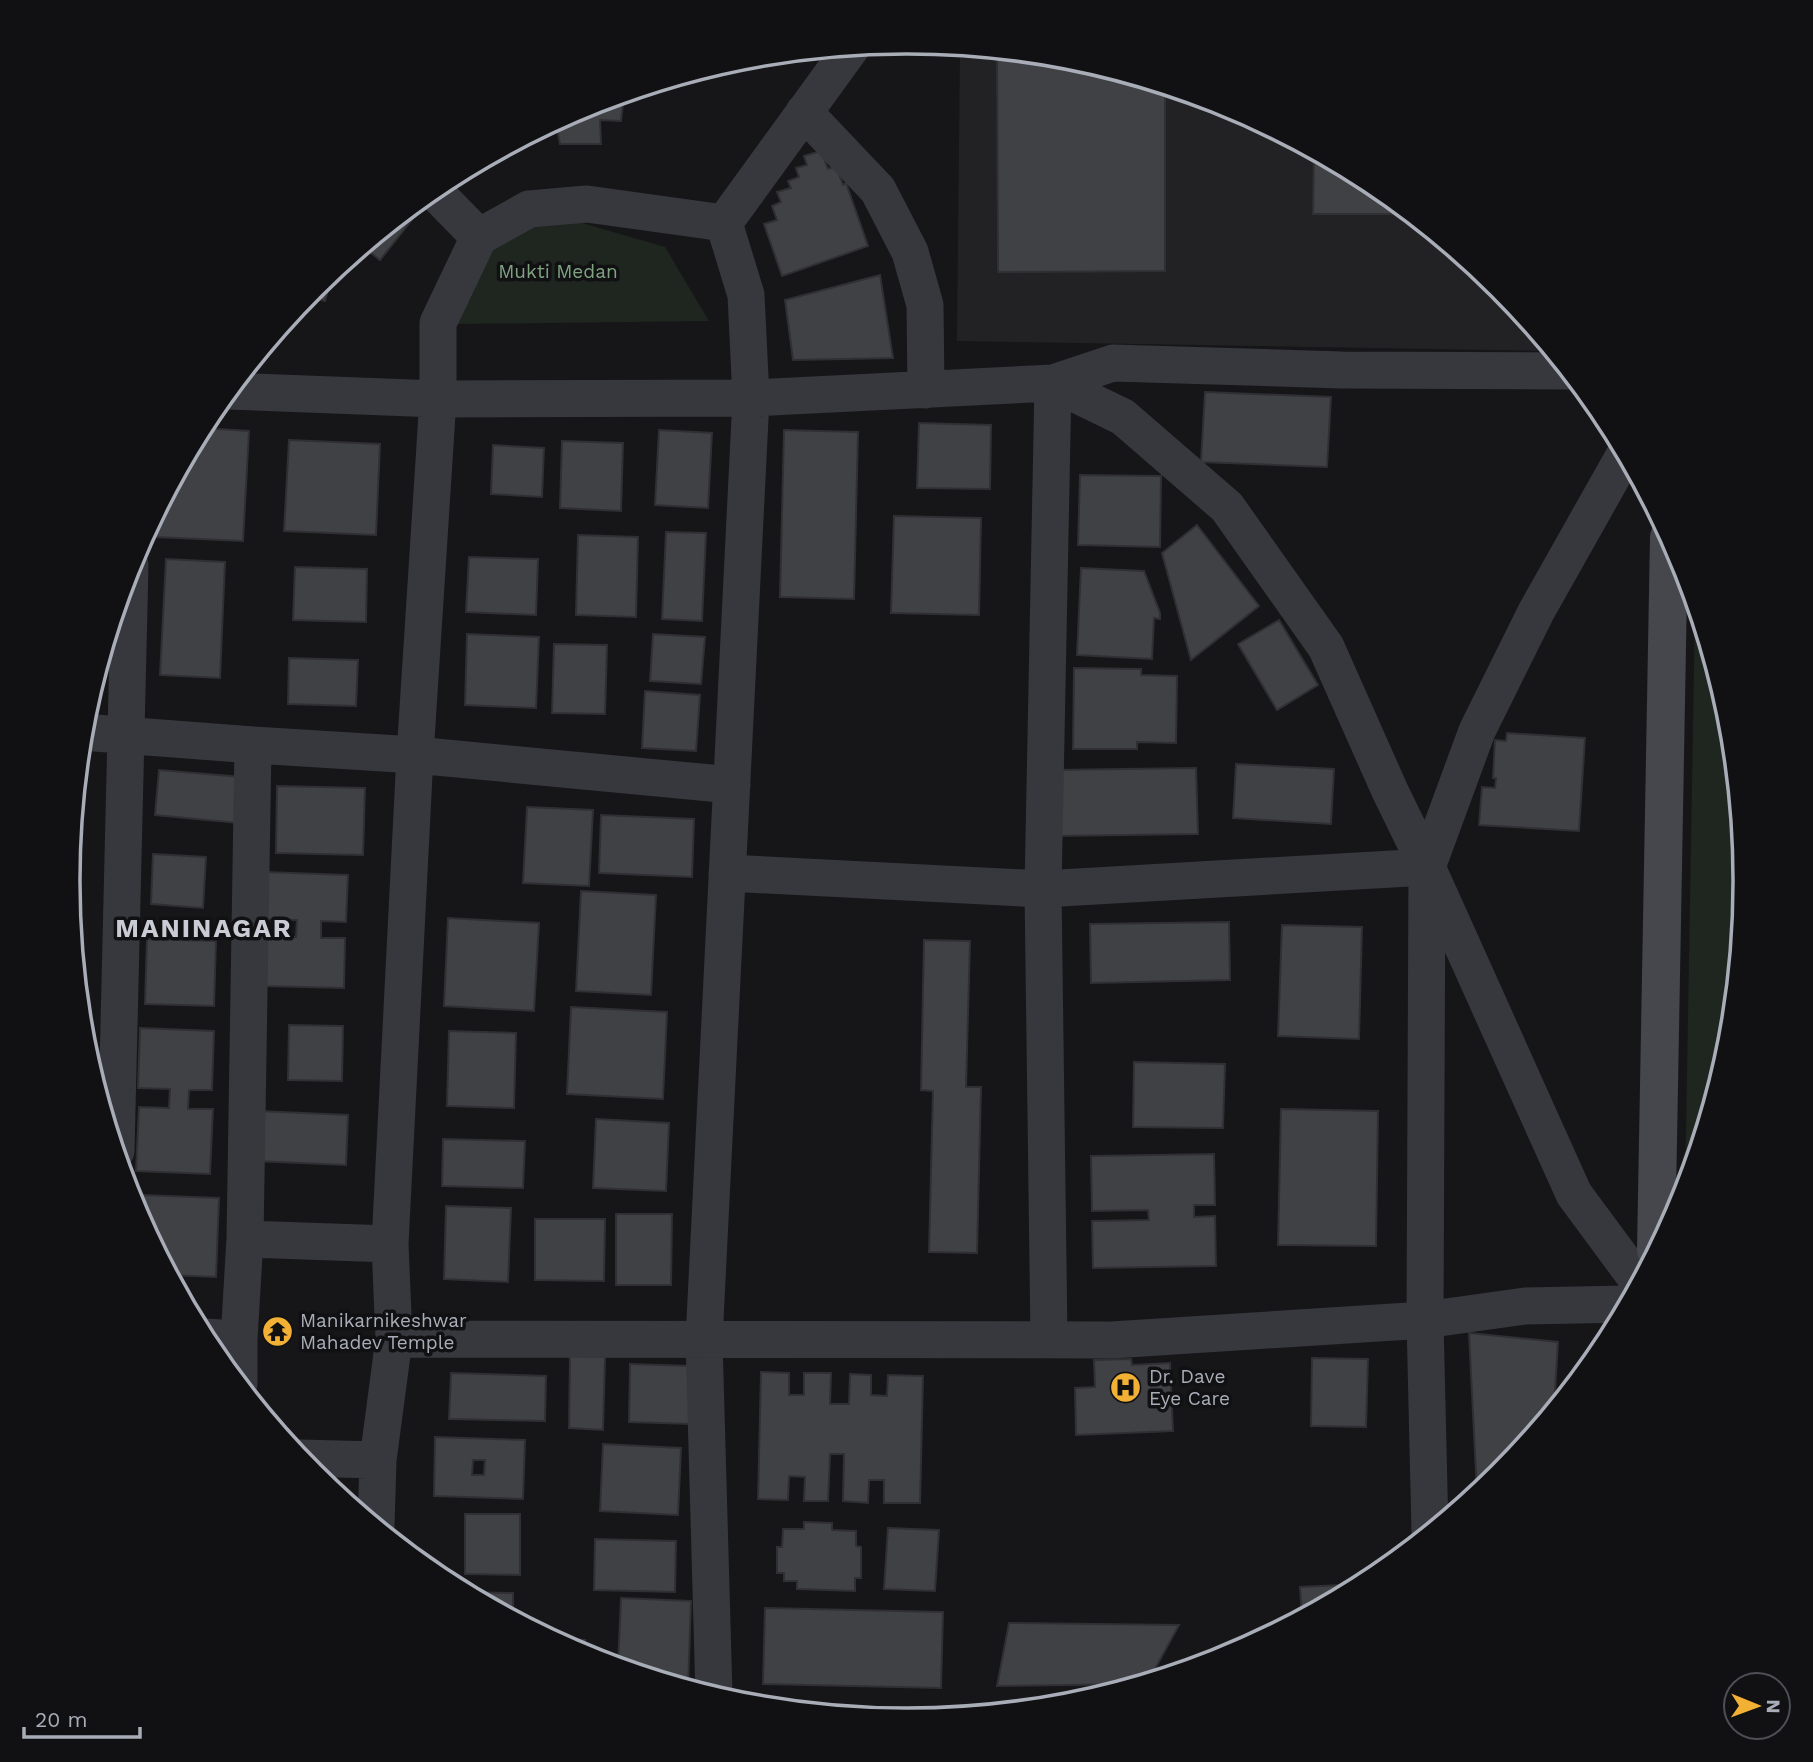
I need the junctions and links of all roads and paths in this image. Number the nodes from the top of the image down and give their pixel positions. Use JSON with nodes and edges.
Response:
{"nodes":[{"id":1,"x":844,"y":57,"type":"edge"},
{"id":2,"x":804,"y":112,"type":"junction"},
{"id":3,"x":441,"y":198,"type":"edge"},
{"id":4,"x":724,"y":223,"type":"junction"},
{"id":5,"x":479,"y":237,"type":"junction"},
{"id":6,"x":1556,"y":371,"type":"edge"},
{"id":7,"x":1053,"y":383,"type":"junction"},
{"id":8,"x":926,"y":390,"type":"junction"},
{"id":9,"x":241,"y":391,"type":"edge"},
{"id":10,"x":751,"y":397,"type":"junction"},
{"id":11,"x":438,"y":399,"type":"junction"},
{"id":12,"x":1619,"y":464,"type":"edge"},
{"id":13,"x":1680,"y":591,"type":"edge"},
{"id":14,"x":129,"y":601,"type":"edge"},
{"id":15,"x":94,"y":733,"type":"edge"},
{"id":16,"x":126,"y":734,"type":"junction"},
{"id":17,"x":253,"y":745,"type":"junction"},
{"id":18,"x":415,"y":755,"type":"junction"},
{"id":19,"x":732,"y":785,"type":"junction"},
{"id":20,"x":1427,"y":867,"type":"junction"},
{"id":21,"x":727,"y":873,"type":"junction"},
{"id":22,"x":1043,"y":889,"type":"junction"},
{"id":23,"x":117,"y":1123,"type":"edge"},
{"id":24,"x":1657,"y":1227,"type":"edge"},
{"id":25,"x":245,"y":1239,"type":"junction"},
{"id":26,"x":390,"y":1244,"type":"junction"},
{"id":27,"x":1633,"y":1274,"type":"edge"},
{"id":28,"x":1616,"y":1304,"type":"edge"},
{"id":29,"x":1425,"y":1320,"type":"junction"},
{"id":30,"x":221,"y":1338,"type":"edge"},
{"id":31,"x":394,"y":1339,"type":"junction"},
{"id":32,"x":704,"y":1340,"type":"junction"},
{"id":33,"x":1049,"y":1340,"type":"junction"},
{"id":34,"x":315,"y":1458,"type":"edge"},
{"id":35,"x":378,"y":1460,"type":"junction"},
{"id":36,"x":376,"y":1515,"type":"edge"},
{"id":37,"x":1430,"y":1521,"type":"edge"},
{"id":38,"x":714,"y":1685,"type":"edge"}],
"edges":[{"from":1,"to":2,"type":"street"},
{"from":2,"to":4,"type":"street"},
{"from":2,"to":8,"type":"street"},
{"from":3,"to":5,"type":"street"},
{"from":4,"to":5,"type":"street"},
{"from":4,"to":10,"type":"street"},
{"from":5,"to":11,"type":"street"},
{"from":6,"to":7,"type":"street"},
{"from":7,"to":8,"type":"street"},
{"from":7,"to":20,"type":"street"},
{"from":7,"to":22,"type":"street"},
{"from":8,"to":10,"type":"street"},
{"from":9,"to":11,"type":"street"},
{"from":10,"to":11,"type":"street"},
{"from":10,"to":19,"type":"street"},
{"from":11,"to":18,"type":"street"},
{"from":12,"to":20,"type":"street"},
{"from":13,"to":24,"type":"street"},
{"from":14,"to":16,"type":"street"},
{"from":15,"to":16,"type":"street"},
{"from":16,"to":17,"type":"street"},
{"from":16,"to":23,"type":"street"},
{"from":17,"to":18,"type":"street"},
{"from":17,"to":25,"type":"street"},
{"from":18,"to":19,"type":"street"},
{"from":18,"to":26,"type":"street"},
{"from":19,"to":21,"type":"street"},
{"from":20,"to":22,"type":"street"},
{"from":20,"to":27,"type":"street"},
{"from":20,"to":29,"type":"street"},
{"from":21,"to":22,"type":"street"},
{"from":21,"to":32,"type":"street"},
{"from":22,"to":33,"type":"street"},
{"from":25,"to":26,"type":"street"},
{"from":25,"to":30,"type":"street"},
{"from":26,"to":31,"type":"street"},
{"from":28,"to":29,"type":"street"},
{"from":29,"to":33,"type":"street"},
{"from":29,"to":37,"type":"street"},
{"from":31,"to":32,"type":"street"},
{"from":31,"to":35,"type":"street"},
{"from":32,"to":33,"type":"street"},
{"from":32,"to":38,"type":"street"},
{"from":34,"to":35,"type":"street"},
{"from":35,"to":36,"type":"street"}]}
